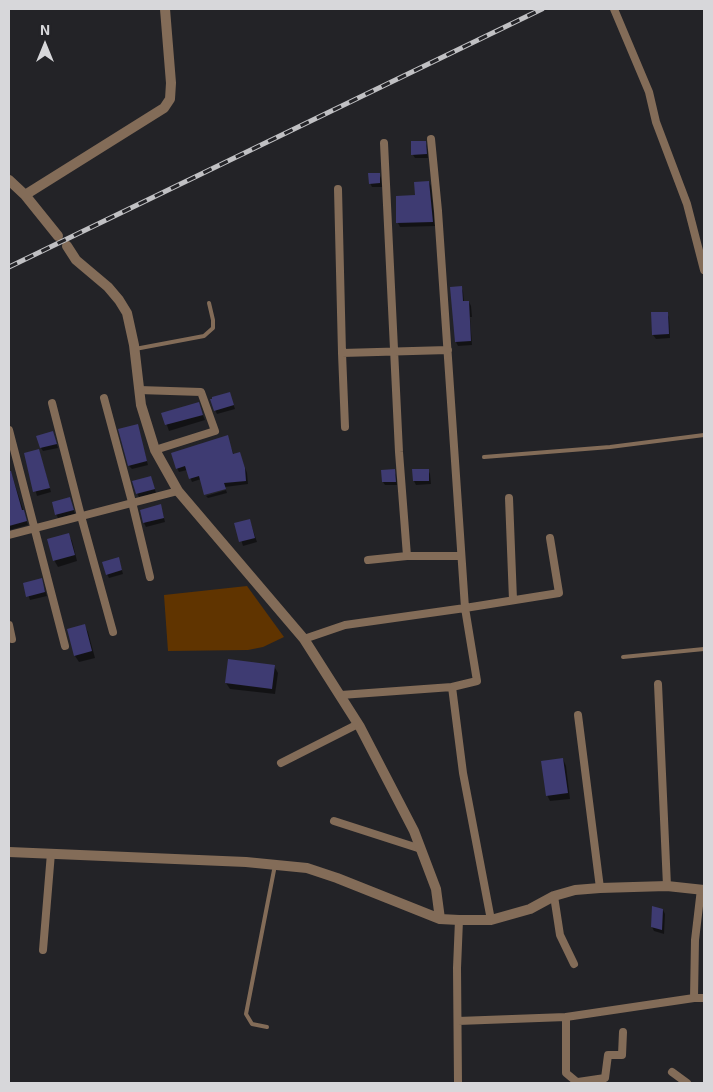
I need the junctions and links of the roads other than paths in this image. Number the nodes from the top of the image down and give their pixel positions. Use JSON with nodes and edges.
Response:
{"nodes":[{"id":1,"x":165,"y":9,"type":"edge"},
{"id":2,"x":614,"y":9,"type":"edge"},
{"id":3,"x":431,"y":139,"type":"dead end"},
{"id":4,"x":384,"y":143,"type":"dead end"},
{"id":5,"x":9,"y":180,"type":"edge"},
{"id":6,"x":338,"y":189,"type":"dead end"},
{"id":7,"x":25,"y":195,"type":"junction"},
{"id":8,"x":58,"y":236,"type":"dead end"},
{"id":9,"x":67,"y":246,"type":"dead end"},
{"id":10,"x":704,"y":270,"type":"edge"},
{"id":11,"x":209,"y":303,"type":"dead end"},
{"id":12,"x":135,"y":349,"type":"junction"},
{"id":13,"x":448,"y":350,"type":"junction"},
{"id":14,"x":394,"y":352,"type":"junction"},
{"id":15,"x":342,"y":353,"type":"junction"},
{"id":16,"x":140,"y":390,"type":"junction"},
{"id":17,"x":104,"y":398,"type":"dead end"},
{"id":18,"x":52,"y":403,"type":"dead end"},
{"id":19,"x":345,"y":427,"type":"dead end"},
{"id":20,"x":9,"y":430,"type":"edge"},
{"id":21,"x":704,"y":435,"type":"edge"},
{"id":22,"x":155,"y":450,"type":"junction"},
{"id":23,"x":484,"y":457,"type":"dead end"},
{"id":24,"x":178,"y":491,"type":"junction"},
{"id":25,"x":509,"y":498,"type":"dead end"},
{"id":26,"x":132,"y":502,"type":"junction"},
{"id":27,"x":81,"y":516,"type":"junction"},
{"id":28,"x":34,"y":528,"type":"junction"},
{"id":29,"x":9,"y":535,"type":"edge"},
{"id":30,"x":550,"y":538,"type":"dead end"},
{"id":31,"x":406,"y":556,"type":"junction"},
{"id":32,"x":462,"y":556,"type":"junction"},
{"id":33,"x":368,"y":560,"type":"dead end"},
{"id":34,"x":150,"y":576,"type":"dead end"},
{"id":35,"x":513,"y":600,"type":"junction"},
{"id":36,"x":465,"y":608,"type":"junction"},
{"id":37,"x":9,"y":625,"type":"edge"},
{"id":38,"x":113,"y":632,"type":"dead end"},
{"id":39,"x":12,"y":639,"type":"dead end"},
{"id":40,"x":304,"y":639,"type":"junction"},
{"id":41,"x":65,"y":646,"type":"dead end"},
{"id":42,"x":704,"y":649,"type":"edge"},
{"id":43,"x":623,"y":657,"type":"dead end"},
{"id":44,"x":658,"y":684,"type":"dead end"},
{"id":45,"x":452,"y":687,"type":"junction"},
{"id":46,"x":341,"y":695,"type":"junction"},
{"id":47,"x":578,"y":715,"type":"dead end"},
{"id":48,"x":358,"y":724,"type":"junction"},
{"id":49,"x":281,"y":763,"type":"dead end"},
{"id":50,"x":334,"y":821,"type":"dead end"},
{"id":51,"x":421,"y":848,"type":"junction"},
{"id":52,"x":9,"y":852,"type":"edge"},
{"id":53,"x":51,"y":854,"type":"junction"},
{"id":54,"x":275,"y":865,"type":"junction"},
{"id":55,"x":667,"y":886,"type":"junction"},
{"id":56,"x":600,"y":888,"type":"junction"},
{"id":57,"x":702,"y":889,"type":"edge"},
{"id":58,"x":554,"y":896,"type":"junction"},
{"id":59,"x":440,"y":918,"type":"junction"},
{"id":60,"x":459,"y":920,"type":"junction"},
{"id":61,"x":491,"y":920,"type":"junction"},
{"id":62,"x":43,"y":950,"type":"dead end"},
{"id":63,"x":574,"y":964,"type":"dead end"},
{"id":64,"x":694,"y":998,"type":"junction"},
{"id":65,"x":704,"y":998,"type":"edge"},
{"id":66,"x":566,"y":1017,"type":"junction"},
{"id":67,"x":458,"y":1021,"type":"junction"},
{"id":68,"x":267,"y":1027,"type":"dead end"},
{"id":69,"x":623,"y":1032,"type":"dead end"},
{"id":70,"x":672,"y":1072,"type":"dead end"},
{"id":71,"x":458,"y":1083,"type":"edge"},
{"id":72,"x":578,"y":1083,"type":"edge"},
{"id":73,"x":687,"y":1083,"type":"edge"}],
"edges":[{"from":1,"to":7,"type":"street"},
{"from":2,"to":10,"type":"street"},
{"from":3,"to":13,"type":"street"},
{"from":4,"to":14,"type":"street"},
{"from":5,"to":7,"type":"street"},
{"from":6,"to":15,"type":"street"},
{"from":7,"to":8,"type":"street"},
{"from":9,"to":12,"type":"street"},
{"from":11,"to":12,"type":"lane"},
{"from":12,"to":16,"type":"street"},
{"from":13,"to":14,"type":"street"},
{"from":13,"to":32,"type":"street"},
{"from":14,"to":15,"type":"street"},
{"from":14,"to":31,"type":"street"},
{"from":15,"to":19,"type":"street"},
{"from":16,"to":22,"type":"street"},
{"from":16,"to":22,"type":"street"},
{"from":17,"to":26,"type":"street"},
{"from":18,"to":27,"type":"street"},
{"from":20,"to":28,"type":"street"},
{"from":21,"to":23,"type":"lane"},
{"from":22,"to":24,"type":"street"},
{"from":24,"to":26,"type":"street"},
{"from":24,"to":40,"type":"street"},
{"from":25,"to":35,"type":"street"},
{"from":26,"to":27,"type":"street"},
{"from":26,"to":34,"type":"street"},
{"from":27,"to":28,"type":"street"},
{"from":27,"to":38,"type":"street"},
{"from":28,"to":29,"type":"street"},
{"from":28,"to":41,"type":"street"},
{"from":30,"to":35,"type":"street"},
{"from":31,"to":32,"type":"street"},
{"from":31,"to":33,"type":"street"},
{"from":32,"to":36,"type":"street"},
{"from":35,"to":36,"type":"street"},
{"from":36,"to":40,"type":"street"},
{"from":36,"to":45,"type":"street"},
{"from":37,"to":39,"type":"street"},
{"from":40,"to":46,"type":"street"},
{"from":42,"to":43,"type":"lane"},
{"from":44,"to":55,"type":"street"},
{"from":45,"to":46,"type":"street"},
{"from":45,"to":61,"type":"street"},
{"from":46,"to":48,"type":"street"},
{"from":47,"to":56,"type":"street"},
{"from":48,"to":49,"type":"street"},
{"from":48,"to":51,"type":"street"},
{"from":50,"to":51,"type":"street"},
{"from":51,"to":59,"type":"street"},
{"from":52,"to":53,"type":"street"},
{"from":53,"to":54,"type":"street"},
{"from":53,"to":62,"type":"street"},
{"from":54,"to":59,"type":"street"},
{"from":54,"to":68,"type":"lane"},
{"from":55,"to":56,"type":"street"},
{"from":55,"to":57,"type":"street"},
{"from":56,"to":58,"type":"street"},
{"from":57,"to":64,"type":"street"},
{"from":58,"to":61,"type":"street"},
{"from":58,"to":63,"type":"street"},
{"from":59,"to":60,"type":"street"},
{"from":60,"to":61,"type":"street"},
{"from":60,"to":67,"type":"street"},
{"from":64,"to":65,"type":"street"},
{"from":64,"to":66,"type":"street"},
{"from":66,"to":67,"type":"street"},
{"from":66,"to":72,"type":"street"},
{"from":67,"to":71,"type":"street"},
{"from":69,"to":72,"type":"street"},
{"from":70,"to":73,"type":"street"}]}
